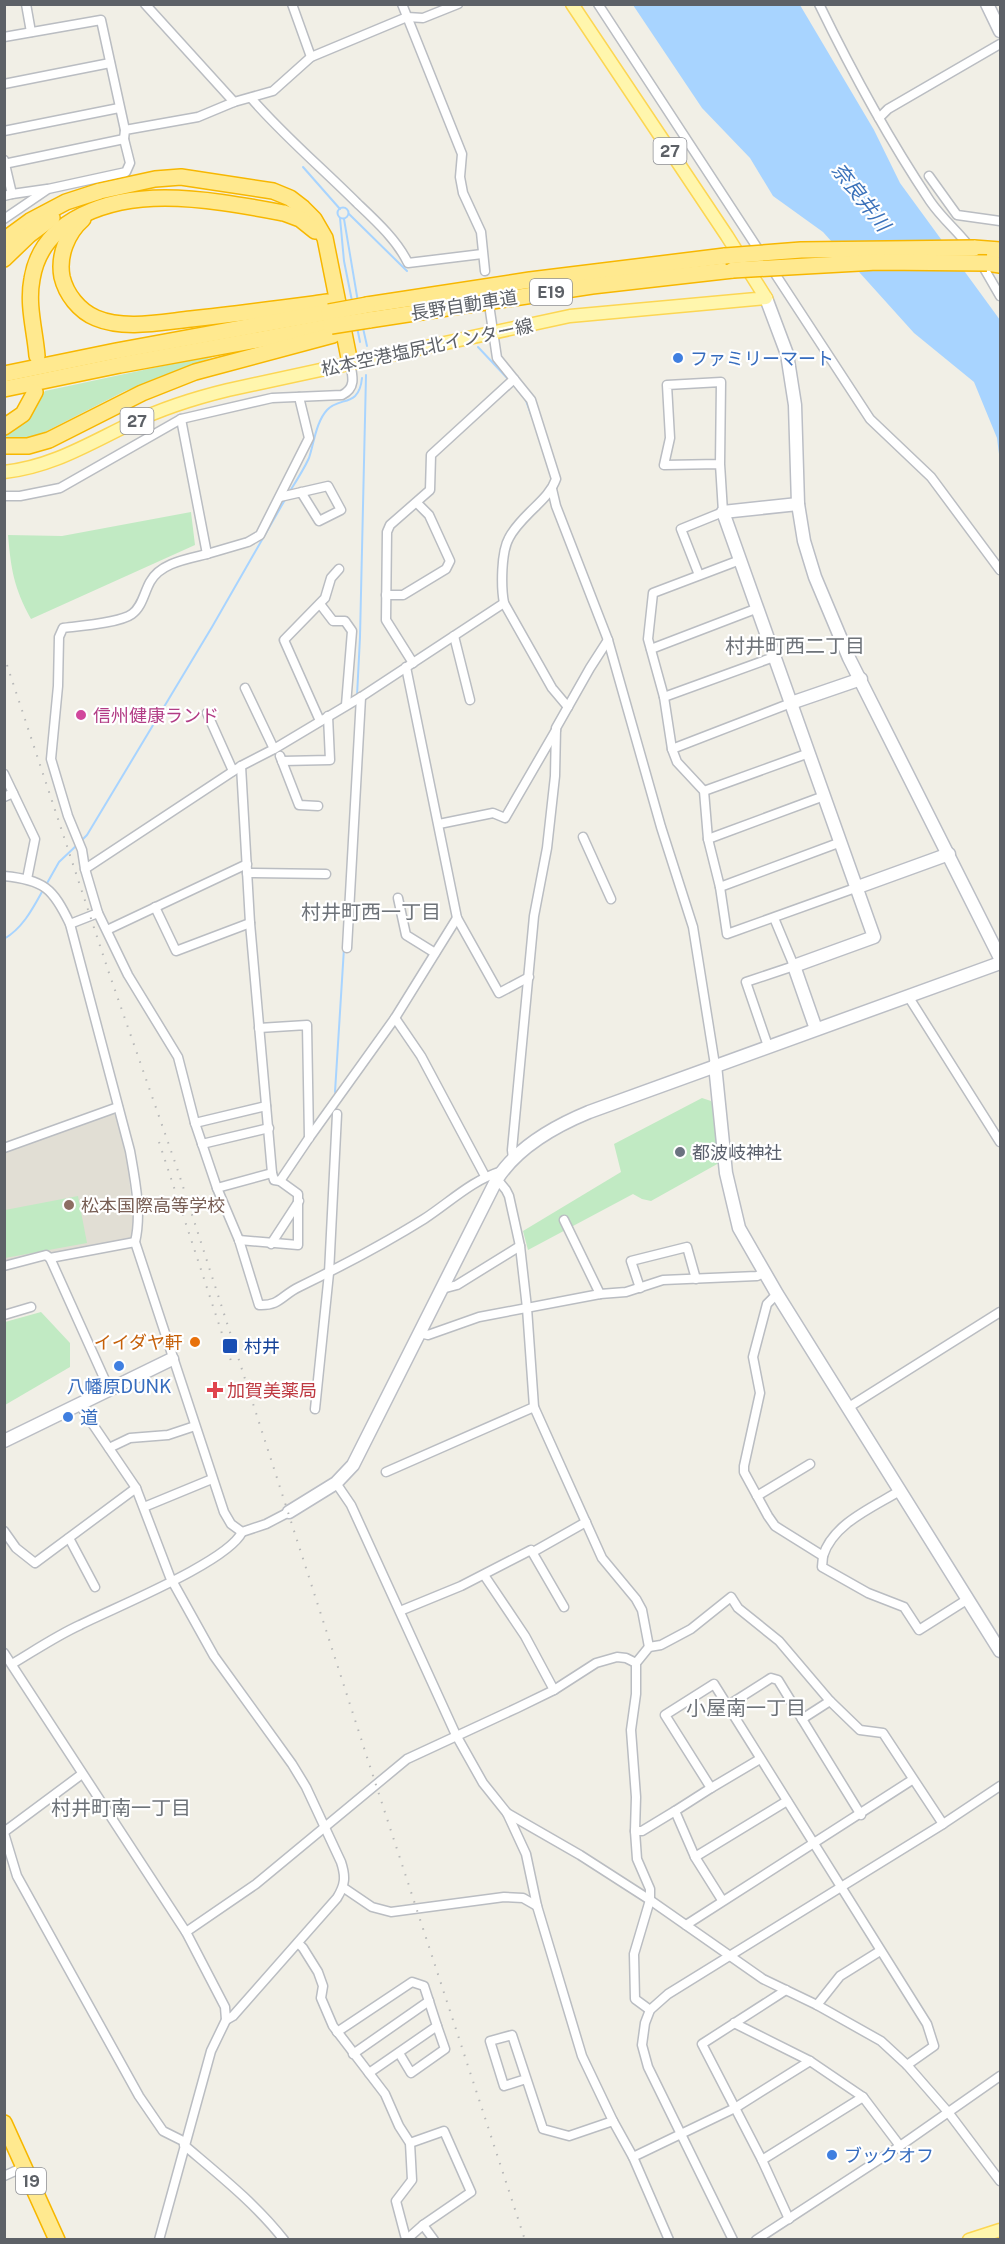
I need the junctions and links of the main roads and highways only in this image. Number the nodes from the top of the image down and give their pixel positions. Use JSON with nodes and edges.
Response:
{"nodes":[{"id":1,"x":572,"y":4,"type":"edge"},
{"id":2,"x":117,"y":187,"type":"junction"},
{"id":3,"x":104,"y":207,"type":"junction"},
{"id":4,"x":4,"y":240,"type":"edge"},
{"id":5,"x":1000,"y":250,"type":"edge"},
{"id":6,"x":4,"y":259,"type":"edge"},
{"id":7,"x":994,"y":264,"type":"edge"},
{"id":8,"x":332,"y":267,"type":"junction"},
{"id":9,"x":368,"y":312,"type":"junction"},
{"id":10,"x":330,"y":319,"type":"junction"},
{"id":11,"x":37,"y":356,"type":"dead end"},
{"id":12,"x":350,"y":363,"type":"junction"},
{"id":13,"x":4,"y":374,"type":"edge"},
{"id":14,"x":4,"y":389,"type":"edge"},
{"id":15,"x":35,"y":392,"type":"dead end"},
{"id":16,"x":4,"y":427,"type":"edge"},
{"id":17,"x":4,"y":446,"type":"edge"},
{"id":18,"x":4,"y":472,"type":"edge"},
{"id":19,"x":4,"y":2123,"type":"edge"},
{"id":20,"x":1000,"y":2230,"type":"edge"},
{"id":21,"x":57,"y":2240,"type":"edge"},
{"id":22,"x":969,"y":2240,"type":"edge"}],
"edges":[{"from":1,"to":12,"type":"main road","name":"松本空港塩尻北インター線","number":"27"},
{"from":2,"to":4,"type":"highway"},
{"from":2,"to":6,"type":"highway"},
{"from":2,"to":8,"type":"highway"},
{"from":3,"to":8,"type":"highway"},
{"from":3,"to":10,"type":"highway"},
{"from":3,"to":11,"type":"highway"},
{"from":5,"to":9,"type":"highway","name":"長野自動車道","number":"E19","bridge":true},
{"from":7,"to":9,"type":"highway","name":"長野自動車道","number":"E19","bridge":true},
{"from":8,"to":12,"type":"highway"},
{"from":9,"to":10,"type":"highway"},
{"from":9,"to":10,"type":"highway","name":"長野自動車道","number":"E19","bridge":true},
{"from":10,"to":13,"type":"highway","name":"長野自動車道","number":"E19"},
{"from":10,"to":14,"type":"highway","name":"長野自動車道","number":"E19"},
{"from":10,"to":17,"type":"highway"},
{"from":12,"to":18,"type":"main road","name":"松本空港塩尻北インター線","number":"27"},
{"from":15,"to":16,"type":"highway"},
{"from":19,"to":21,"type":"highway","number":"19"},
{"from":20,"to":22,"type":"main road"}]}
